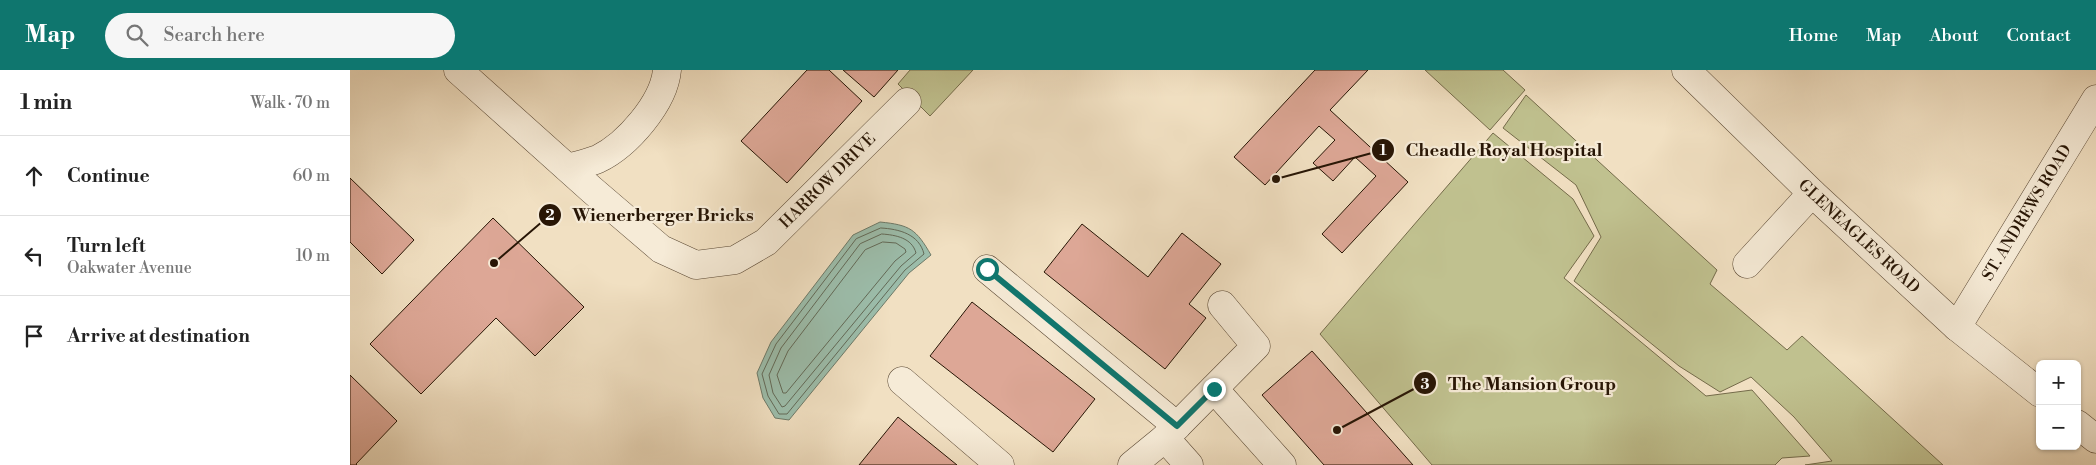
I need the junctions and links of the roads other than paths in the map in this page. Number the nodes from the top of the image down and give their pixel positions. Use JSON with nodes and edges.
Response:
{"nodes":[{"id":1,"x":458,"y":70,"type":"edge"},
{"id":2,"x":667,"y":70,"type":"edge"},
{"id":3,"x":1686,"y":70,"type":"edge"},
{"id":4,"x":2096,"y":99,"type":"edge"},
{"id":5,"x":907,"y":102,"type":"dead end"},
{"id":6,"x":568,"y":168,"type":"junction"},
{"id":7,"x":1812,"y":194,"type":"junction"},
{"id":8,"x":1747,"y":264,"type":"dead end"},
{"id":9,"x":987,"y":269,"type":"dead end"},
{"id":10,"x":1222,"y":305,"type":"dead end"},
{"id":11,"x":1957,"y":327,"type":"junction"},
{"id":12,"x":902,"y":381,"type":"dead end"},
{"id":13,"x":1214,"y":389,"type":"junction"},
{"id":14,"x":2036,"y":391,"type":"edge"},
{"id":15,"x":2081,"y":427,"type":"edge"},
{"id":16,"x":1171,"y":432,"type":"junction"},
{"id":17,"x":2096,"y":439,"type":"edge"},
{"id":18,"x":1000,"y":465,"type":"edge"},
{"id":19,"x":1132,"y":465,"type":"edge"},
{"id":20,"x":1189,"y":465,"type":"edge"},
{"id":21,"x":1282,"y":465,"type":"edge"}],
"edges":[{"from":1,"to":6,"type":"street","name":"HARROW DRIVE"},
{"from":2,"to":6,"type":"street"},
{"from":3,"to":7,"type":"street","name":"GLENEAGLES ROAD"},
{"from":4,"to":11,"type":"street","name":"ST. ANDREWS ROAD"},
{"from":5,"to":6,"type":"street","name":"HARROW DRIVE"},
{"from":7,"to":8,"type":"street"},
{"from":7,"to":11,"type":"street","name":"GLENEAGLES ROAD"},
{"from":9,"to":16,"type":"street"},
{"from":10,"to":13,"type":"street"},
{"from":11,"to":14,"type":"street","name":"GLENEAGLES ROAD"},
{"from":12,"to":18,"type":"street"},
{"from":13,"to":16,"type":"street"},
{"from":13,"to":21,"type":"street"},
{"from":15,"to":17,"type":"street"},
{"from":16,"to":19,"type":"street"},
{"from":16,"to":20,"type":"street"}]}
